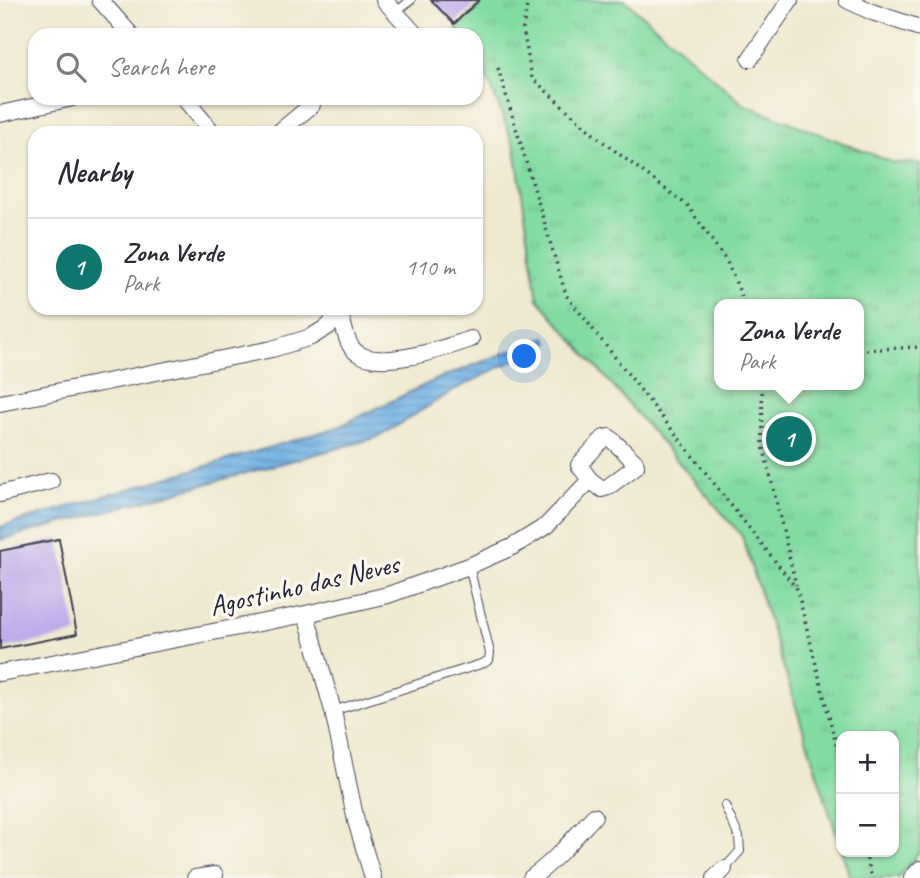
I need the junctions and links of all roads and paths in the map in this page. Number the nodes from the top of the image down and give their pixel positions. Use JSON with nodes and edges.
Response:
{"nodes":[{"id":1,"x":100,"y":0,"type":"edge"},
{"id":2,"x":384,"y":0,"type":"edge"},
{"id":3,"x":411,"y":0,"type":"edge"},
{"id":4,"x":528,"y":0,"type":"edge"},
{"id":5,"x":790,"y":0,"type":"edge"},
{"id":6,"x":847,"y":0,"type":"edge"},
{"id":7,"x":396,"y":12,"type":"junction"},
{"id":8,"x":125,"y":28,"type":"edge"},
{"id":9,"x":410,"y":28,"type":"edge"},
{"id":10,"x":920,"y":28,"type":"edge"},
{"id":11,"x":750,"y":59,"type":"dead end"},
{"id":12,"x":498,"y":68,"type":"dead end"},
{"id":13,"x":40,"y":105,"type":"edge"},
{"id":14,"x":190,"y":105,"type":"edge"},
{"id":15,"x":312,"y":105,"type":"dead end"},
{"id":16,"x":0,"y":114,"type":"edge"},
{"id":17,"x":207,"y":126,"type":"edge"},
{"id":18,"x":286,"y":126,"type":"edge"},
{"id":19,"x":743,"y":299,"type":"edge"},
{"id":20,"x":335,"y":315,"type":"edge"},
{"id":21,"x":340,"y":315,"type":"edge"},
{"id":22,"x":471,"y":339,"type":"dead end"},
{"id":23,"x":920,"y":347,"type":"edge"},
{"id":24,"x":864,"y":350,"type":"edge"},
{"id":25,"x":762,"y":390,"type":"edge"},
{"id":26,"x":0,"y":403,"type":"edge"},
{"id":27,"x":590,"y":480,"type":"dead end"},
{"id":28,"x":51,"y":481,"type":"dead end"},
{"id":29,"x":0,"y":494,"type":"edge"},
{"id":30,"x":469,"y":566,"type":"junction"},
{"id":31,"x":797,"y":589,"type":"junction"},
{"id":32,"x":306,"y":614,"type":"junction"},
{"id":33,"x":0,"y":673,"type":"edge"},
{"id":34,"x":332,"y":711,"type":"junction"},
{"id":35,"x":836,"y":744,"type":"edge"},
{"id":36,"x":724,"y":806,"type":"dead end"},
{"id":37,"x":594,"y":816,"type":"dead end"},
{"id":38,"x":866,"y":857,"type":"edge"},
{"id":39,"x":920,"y":869,"type":"edge"},
{"id":40,"x":720,"y":874,"type":"edge"},
{"id":41,"x":215,"y":875,"type":"dead end"},
{"id":42,"x":195,"y":878,"type":"edge"},
{"id":43,"x":373,"y":878,"type":"edge"},
{"id":44,"x":531,"y":878,"type":"edge"},
{"id":45,"x":872,"y":878,"type":"edge"},
{"id":46,"x":912,"y":878,"type":"edge"}],
"edges":[{"from":1,"to":8,"type":"street"},
{"from":2,"to":7,"type":"street"},
{"from":3,"to":7,"type":"lane"},
{"from":4,"to":19,"type":"path"},
{"from":5,"to":11,"type":"street"},
{"from":6,"to":10,"type":"street"},
{"from":7,"to":9,"type":"street"},
{"from":12,"to":31,"type":"path"},
{"from":13,"to":16,"type":"street"},
{"from":14,"to":17,"type":"street"},
{"from":15,"to":18,"type":"street"},
{"from":20,"to":26,"type":"street"},
{"from":21,"to":22,"type":"street"},
{"from":23,"to":24,"type":"path"},
{"from":25,"to":31,"type":"path"},
{"from":27,"to":30,"type":"street","name":"Agostinho das Neves"},
{"from":28,"to":29,"type":"street"},
{"from":30,"to":32,"type":"street","name":"Agostinho das Neves"},
{"from":30,"to":34,"type":"lane"},
{"from":31,"to":35,"type":"path"},
{"from":32,"to":33,"type":"street","name":"Agostinho das Neves"},
{"from":32,"to":34,"type":"street"},
{"from":34,"to":43,"type":"street"},
{"from":36,"to":40,"type":"lane"},
{"from":37,"to":44,"type":"street"},
{"from":38,"to":45,"type":"path"},
{"from":39,"to":46,"type":"street"},
{"from":41,"to":42,"type":"street"}]}
